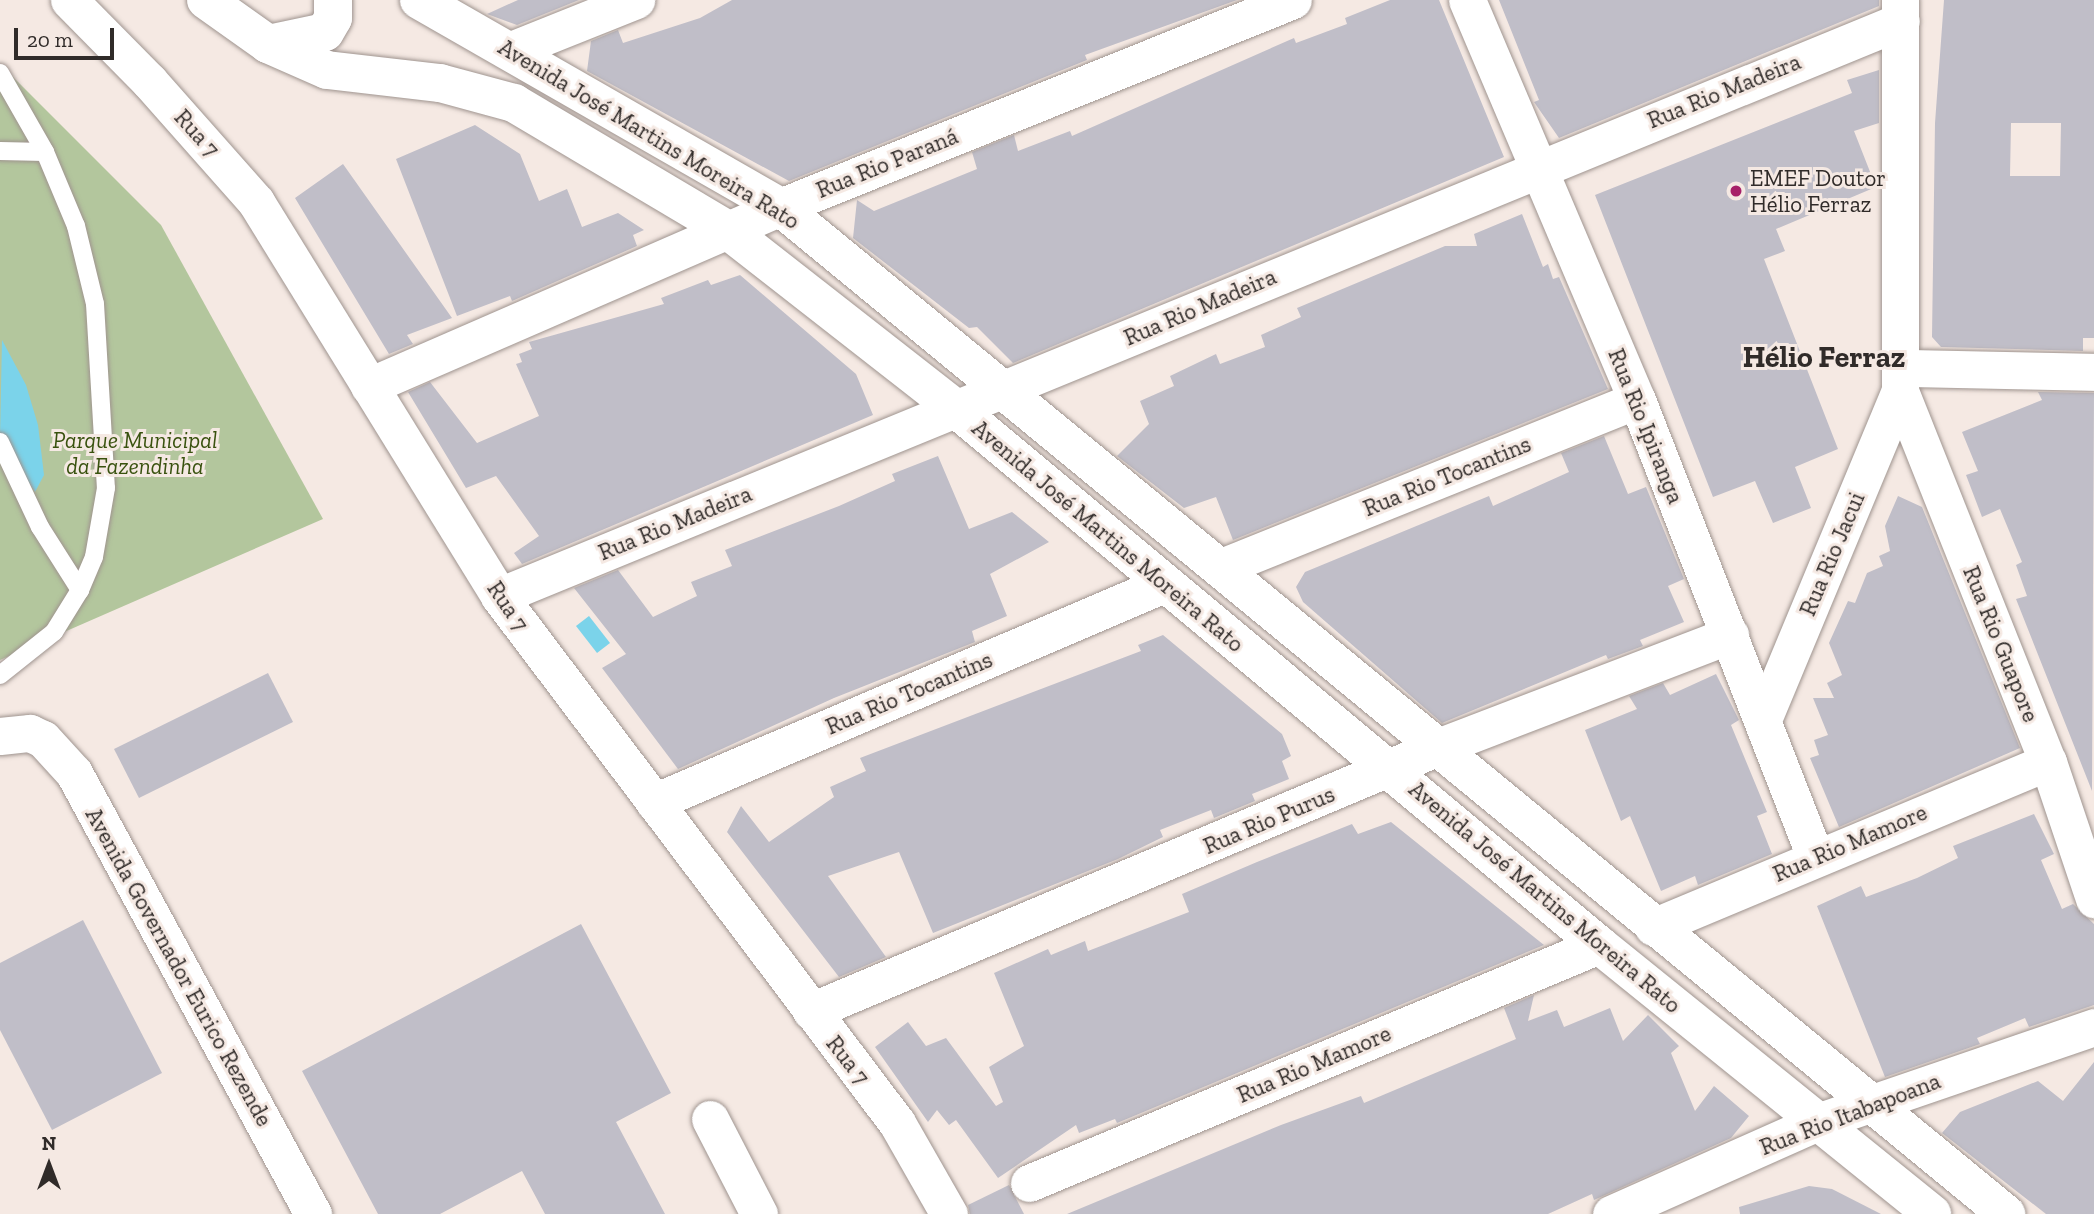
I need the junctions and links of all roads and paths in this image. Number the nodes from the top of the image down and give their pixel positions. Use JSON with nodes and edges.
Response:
{"nodes":[{"id":1,"x":68,"y":0,"type":"edge"},
{"id":2,"x":206,"y":0,"type":"edge"},
{"id":3,"x":333,"y":0,"type":"edge"},
{"id":4,"x":419,"y":0,"type":"edge"},
{"id":5,"x":636,"y":0,"type":"edge"},
{"id":6,"x":1293,"y":0,"type":"edge"},
{"id":7,"x":1467,"y":0,"type":"edge"},
{"id":8,"x":1901,"y":10,"type":"edge"},
{"id":9,"x":268,"y":44,"type":"junction"},
{"id":10,"x":511,"y":50,"type":"junction"},
{"id":11,"x":0,"y":73,"type":"edge"},
{"id":12,"x":0,"y":151,"type":"edge"},
{"id":13,"x":46,"y":152,"type":"junction"},
{"id":14,"x":1536,"y":167,"type":"junction"},
{"id":15,"x":780,"y":206,"type":"junction"},
{"id":16,"x":726,"y":229,"type":"junction"},
{"id":17,"x":2094,"y":372,"type":"edge"},
{"id":18,"x":1902,"y":379,"type":"junction"},
{"id":19,"x":369,"y":386,"type":"junction"},
{"id":20,"x":999,"y":390,"type":"junction"},
{"id":21,"x":1637,"y":400,"type":"junction"},
{"id":22,"x":955,"y":408,"type":"junction"},
{"id":23,"x":0,"y":442,"type":"edge"},
{"id":24,"x":1219,"y":568,"type":"junction"},
{"id":25,"x":1164,"y":584,"type":"junction"},
{"id":26,"x":80,"y":590,"type":"junction"},
{"id":27,"x":499,"y":596,"type":"junction"},
{"id":28,"x":1730,"y":635,"type":"junction"},
{"id":29,"x":0,"y":675,"type":"edge"},
{"id":30,"x":1764,"y":717,"type":"junction"},
{"id":31,"x":15,"y":735,"type":"edge"},
{"id":32,"x":1438,"y":747,"type":"junction"},
{"id":33,"x":2048,"y":762,"type":"junction"},
{"id":34,"x":1390,"y":769,"type":"junction"},
{"id":35,"x":654,"y":802,"type":"junction"},
{"id":36,"x":1815,"y":856,"type":"junction"},
{"id":37,"x":2094,"y":899,"type":"edge"},
{"id":38,"x":1653,"y":927,"type":"junction"},
{"id":39,"x":1599,"y":945,"type":"junction"},
{"id":40,"x":811,"y":1012,"type":"junction"},
{"id":41,"x":2094,"y":1027,"type":"edge"},
{"id":42,"x":1873,"y":1101,"type":"junction"},
{"id":43,"x":710,"y":1119,"type":"dead end"},
{"id":44,"x":1821,"y":1121,"type":"junction"},
{"id":45,"x":1028,"y":1183,"type":"dead end"},
{"id":46,"x":313,"y":1214,"type":"edge"},
{"id":47,"x":759,"y":1214,"type":"edge"},
{"id":48,"x":949,"y":1214,"type":"edge"},
{"id":49,"x":1611,"y":1214,"type":"edge"},
{"id":50,"x":1932,"y":1214,"type":"edge"},
{"id":51,"x":2006,"y":1214,"type":"edge"}],
"edges":[{"from":1,"to":19,"type":"street","name":"Rua 7"},
{"from":2,"to":9,"type":"street","name":"Avenida José Martins Moreira Rato"},
{"from":3,"to":9,"type":"street"},
{"from":4,"to":10,"type":"street","name":"Avenida José Martins Moreira Rato"},
{"from":5,"to":10,"type":"street"},
{"from":6,"to":15,"type":"street","name":"Rua Rio Paraná"},
{"from":7,"to":14,"type":"street","name":"Rua Rio Ipiranga"},
{"from":8,"to":14,"type":"street","name":"Rua Rio Madeira"},
{"from":8,"to":18,"type":"street"},
{"from":9,"to":16,"type":"street","name":"Avenida José Martins Moreira Rato"},
{"from":10,"to":15,"type":"street","name":"Avenida José Martins Moreira Rato"},
{"from":11,"to":13,"type":"lane"},
{"from":12,"to":13,"type":"lane"},
{"from":13,"to":26,"type":"lane"},
{"from":14,"to":20,"type":"street","name":"Rua Rio Madeira"},
{"from":14,"to":21,"type":"street","name":"Rua Rio Ipiranga"},
{"from":15,"to":16,"type":"street","name":"Rua Rio Paraná"},
{"from":15,"to":20,"type":"street","name":"Avenida José Martins Moreira Rato"},
{"from":16,"to":19,"type":"street","name":"Rua Rio Paraná"},
{"from":16,"to":22,"type":"street","name":"Avenida José Martins Moreira Rato"},
{"from":17,"to":18,"type":"street"},
{"from":18,"to":30,"type":"street","name":"Rua Rio Jacui"},
{"from":18,"to":33,"type":"street","name":"Rua Rio Guapore"},
{"from":19,"to":27,"type":"street","name":"Rua 7"},
{"from":20,"to":22,"type":"street","name":"Rua Rio Madeira"},
{"from":20,"to":24,"type":"street","name":"Avenida José Martins Moreira Rato"},
{"from":21,"to":24,"type":"street","name":"Rua Rio Tocantins"},
{"from":21,"to":28,"type":"street","name":"Rua Rio Ipiranga"},
{"from":22,"to":25,"type":"street","name":"Avenida José Martins Moreira Rato"},
{"from":22,"to":27,"type":"street","name":"Rua Rio Madeira"},
{"from":23,"to":26,"type":"lane"},
{"from":24,"to":32,"type":"street","name":"Avenida José Martins Moreira Rato"},
{"from":25,"to":34,"type":"street","name":"Avenida José Martins Moreira Rato"},
{"from":25,"to":35,"type":"street","name":"Rua Rio Tocantins"},
{"from":26,"to":29,"type":"lane"},
{"from":27,"to":35,"type":"street","name":"Rua 7"},
{"from":28,"to":30,"type":"street","name":"Rua Rio Ipiranga"},
{"from":28,"to":32,"type":"street","name":"Rua Rio Purus"},
{"from":30,"to":36,"type":"street","name":"Rua Rio Ipiranga"},
{"from":31,"to":46,"type":"street","name":"Avenida Governador Eurico Rezende"},
{"from":32,"to":34,"type":"street","name":"Rua Rio Purus"},
{"from":32,"to":38,"type":"street","name":"Avenida José Martins Moreira Rato"},
{"from":33,"to":36,"type":"street","name":"Rua Rio Mamore"},
{"from":33,"to":37,"type":"street","name":"Rua Rio Guapore"},
{"from":34,"to":39,"type":"street","name":"Avenida José Martins Moreira Rato"},
{"from":34,"to":40,"type":"street","name":"Rua Rio Purus"},
{"from":35,"to":40,"type":"street","name":"Rua 7"},
{"from":36,"to":38,"type":"street","name":"Rua Rio Mamore"},
{"from":38,"to":42,"type":"street","name":"Avenida José Martins Moreira Rato"},
{"from":39,"to":44,"type":"street","name":"Avenida José Martins Moreira Rato"},
{"from":39,"to":45,"type":"street","name":"Rua Rio Mamore"},
{"from":40,"to":48,"type":"street","name":"Rua 7"},
{"from":41,"to":42,"type":"street","name":"Rua Rio Itabapoana"},
{"from":42,"to":44,"type":"street","name":"Rua Rio Itabapoana"},
{"from":42,"to":51,"type":"street","name":"Avenida José Martins Moreira Rato"},
{"from":43,"to":47,"type":"street"},
{"from":44,"to":49,"type":"street","name":"Rua Rio Itabapoana"},
{"from":44,"to":50,"type":"street","name":"Avenida José Martins Moreira Rato"}]}
